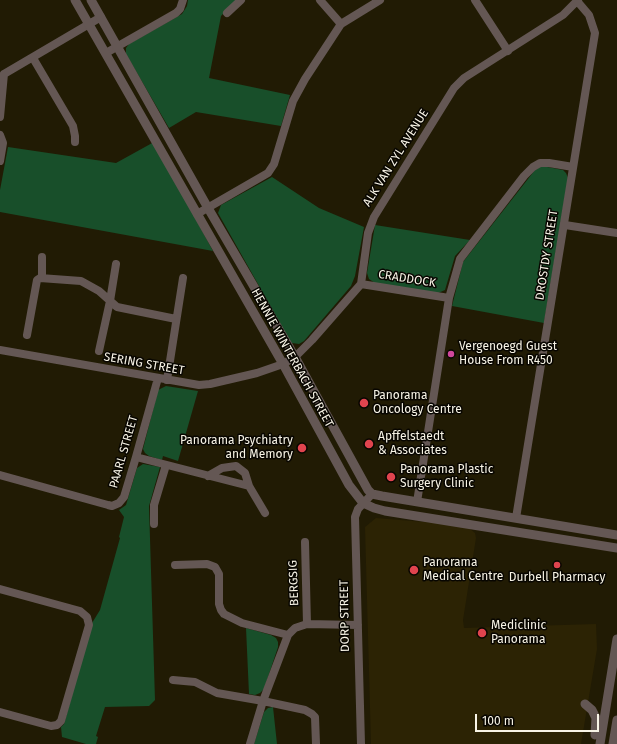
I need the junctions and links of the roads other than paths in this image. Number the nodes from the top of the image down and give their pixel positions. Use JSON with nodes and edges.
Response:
{"nodes":[{"id":1,"x":75,"y":0,"type":"edge"},
{"id":2,"x":91,"y":0,"type":"edge"},
{"id":3,"x":184,"y":0,"type":"edge"},
{"id":4,"x":241,"y":0,"type":"edge"},
{"id":5,"x":320,"y":0,"type":"edge"},
{"id":6,"x":380,"y":0,"type":"edge"},
{"id":7,"x":475,"y":0,"type":"edge"},
{"id":8,"x":577,"y":0,"type":"edge"},
{"id":9,"x":227,"y":12,"type":"dead end"},
{"id":10,"x":101,"y":18,"type":"junction"},
{"id":11,"x":341,"y":24,"type":"junction"},
{"id":12,"x":90,"y":25,"type":"junction"},
{"id":13,"x":117,"y":46,"type":"junction"},
{"id":14,"x":508,"y":51,"type":"junction"},
{"id":15,"x":106,"y":53,"type":"junction"},
{"id":16,"x":33,"y":58,"type":"junction"},
{"id":17,"x":2,"y":71,"type":"edge"},
{"id":18,"x":0,"y":117,"type":"edge"},
{"id":19,"x":0,"y":135,"type":"edge"},
{"id":20,"x":75,"y":142,"type":"dead end"},
{"id":21,"x":0,"y":161,"type":"edge"},
{"id":22,"x":573,"y":167,"type":"junction"},
{"id":23,"x":208,"y":208,"type":"junction"},
{"id":24,"x":197,"y":214,"type":"junction"},
{"id":25,"x":565,"y":225,"type":"junction"},
{"id":26,"x":617,"y":233,"type":"edge"},
{"id":27,"x":42,"y":257,"type":"dead end"},
{"id":28,"x":116,"y":264,"type":"dead end"},
{"id":29,"x":42,"y":278,"type":"junction"},
{"id":30,"x":183,"y":278,"type":"dead end"},
{"id":31,"x":361,"y":284,"type":"junction"},
{"id":32,"x":449,"y":298,"type":"junction"},
{"id":33,"x":110,"y":301,"type":"junction"},
{"id":34,"x":176,"y":319,"type":"junction"},
{"id":35,"x":27,"y":335,"type":"dead end"},
{"id":36,"x":0,"y":350,"type":"edge"},
{"id":37,"x":99,"y":351,"type":"dead end"},
{"id":38,"x":295,"y":357,"type":"junction"},
{"id":39,"x":283,"y":364,"type":"junction"},
{"id":40,"x":158,"y":378,"type":"junction"},
{"id":41,"x":167,"y":380,"type":"junction"},
{"id":42,"x":136,"y":457,"type":"junction"},
{"id":43,"x":166,"y":465,"type":"junction"},
{"id":44,"x":0,"y":475,"type":"edge"},
{"id":45,"x":208,"y":476,"type":"junction"},
{"id":46,"x":249,"y":486,"type":"junction"},
{"id":47,"x":372,"y":494,"type":"junction"},
{"id":48,"x":363,"y":502,"type":"junction"},
{"id":49,"x":417,"y":502,"type":"junction"},
{"id":50,"x":265,"y":513,"type":"dead end"},
{"id":51,"x":516,"y":518,"type":"junction"},
{"id":52,"x":154,"y":524,"type":"dead end"},
{"id":53,"x":617,"y":535,"type":"edge"},
{"id":54,"x":305,"y":542,"type":"dead end"},
{"id":55,"x":617,"y":548,"type":"edge"},
{"id":56,"x":175,"y":565,"type":"dead end"},
{"id":57,"x":0,"y":589,"type":"edge"},
{"id":58,"x":307,"y":624,"type":"junction"},
{"id":59,"x":358,"y":624,"type":"junction"},
{"id":60,"x":288,"y":635,"type":"junction"},
{"id":61,"x":617,"y":639,"type":"edge"},
{"id":62,"x":173,"y":680,"type":"dead end"},
{"id":63,"x":263,"y":701,"type":"junction"},
{"id":64,"x":585,"y":704,"type":"dead end"},
{"id":65,"x":0,"y":712,"type":"edge"},
{"id":66,"x":617,"y":720,"type":"edge"},
{"id":67,"x":250,"y":744,"type":"edge"},
{"id":68,"x":316,"y":744,"type":"edge"},
{"id":69,"x":361,"y":744,"type":"edge"},
{"id":70,"x":594,"y":744,"type":"edge"},
{"id":71,"x":600,"y":744,"type":"edge"},
{"id":72,"x":613,"y":744,"type":"edge"}],
"edges":[{"from":1,"to":12,"type":"street","name":"HENNIE WINTERBACH STREET"},
{"from":2,"to":10,"type":"street","name":"HENNIE WINTERBACH STREET"},
{"from":3,"to":13,"type":"street"},
{"from":4,"to":9,"type":"street"},
{"from":5,"to":11,"type":"street"},
{"from":6,"to":11,"type":"street"},
{"from":7,"to":14,"type":"street"},
{"from":8,"to":14,"type":"street","name":"ALK VAN ZYL AVENUE"},
{"from":8,"to":22,"type":"street","name":"DROSTDY STREET"},
{"from":10,"to":12,"type":"street"},
{"from":10,"to":13,"type":"street","name":"HENNIE WINTERBACH STREET"},
{"from":11,"to":23,"type":"street"},
{"from":12,"to":15,"type":"street","name":"HENNIE WINTERBACH STREET"},
{"from":12,"to":16,"type":"street"},
{"from":13,"to":15,"type":"street"},
{"from":13,"to":23,"type":"street","name":"HENNIE WINTERBACH STREET"},
{"from":14,"to":31,"type":"street","name":"ALK VAN ZYL AVENUE"},
{"from":15,"to":24,"type":"street","name":"HENNIE WINTERBACH STREET"},
{"from":16,"to":17,"type":"street"},
{"from":16,"to":20,"type":"street"},
{"from":17,"to":18,"type":"street"},
{"from":19,"to":21,"type":"street"},
{"from":22,"to":25,"type":"street","name":"DROSTDY STREET"},
{"from":22,"to":32,"type":"street"},
{"from":23,"to":24,"type":"street"},
{"from":23,"to":38,"type":"street","name":"HENNIE WINTERBACH STREET"},
{"from":24,"to":39,"type":"street","name":"HENNIE WINTERBACH STREET"},
{"from":25,"to":26,"type":"street"},
{"from":25,"to":51,"type":"street","name":"DROSTDY STREET"},
{"from":27,"to":29,"type":"street"},
{"from":28,"to":33,"type":"street"},
{"from":29,"to":33,"type":"street"},
{"from":29,"to":35,"type":"street"},
{"from":30,"to":34,"type":"street"},
{"from":31,"to":32,"type":"street","name":"CRADDOCK"},
{"from":31,"to":38,"type":"street"},
{"from":32,"to":49,"type":"street"},
{"from":33,"to":34,"type":"street"},
{"from":33,"to":37,"type":"street"},
{"from":34,"to":41,"type":"street"},
{"from":36,"to":40,"type":"street","name":"SERING STREET"},
{"from":38,"to":39,"type":"street"},
{"from":38,"to":47,"type":"street","name":"HENNIE WINTERBACH STREET"},
{"from":39,"to":41,"type":"street","name":"SERING STREET"},
{"from":39,"to":48,"type":"street","name":"HENNIE WINTERBACH STREET"},
{"from":40,"to":41,"type":"street","name":"SERING STREET"},
{"from":40,"to":42,"type":"street","name":"PAARL STREET"},
{"from":42,"to":43,"type":"street"},
{"from":42,"to":44,"type":"street","name":"PAARL STREET"},
{"from":43,"to":45,"type":"street"},
{"from":43,"to":52,"type":"street"},
{"from":45,"to":46,"type":"street"},
{"from":45,"to":46,"type":"street"},
{"from":46,"to":50,"type":"street"},
{"from":47,"to":48,"type":"street","name":"DORP STREET"},
{"from":47,"to":49,"type":"street"},
{"from":48,"to":55,"type":"street","name":"HENNIE WINTERBACH STREET"},
{"from":48,"to":59,"type":"street","name":"DORP STREET"},
{"from":49,"to":51,"type":"street"},
{"from":51,"to":53,"type":"street"},
{"from":54,"to":58,"type":"street","name":"BERGSIG"},
{"from":56,"to":60,"type":"street"},
{"from":57,"to":65,"type":"street"},
{"from":58,"to":59,"type":"street"},
{"from":58,"to":60,"type":"street"},
{"from":59,"to":69,"type":"street","name":"DORP STREET"},
{"from":60,"to":63,"type":"street"},
{"from":61,"to":71,"type":"street"},
{"from":62,"to":63,"type":"street"},
{"from":63,"to":67,"type":"street"},
{"from":63,"to":68,"type":"street"},
{"from":64,"to":70,"type":"street"},
{"from":66,"to":72,"type":"street"}]}
